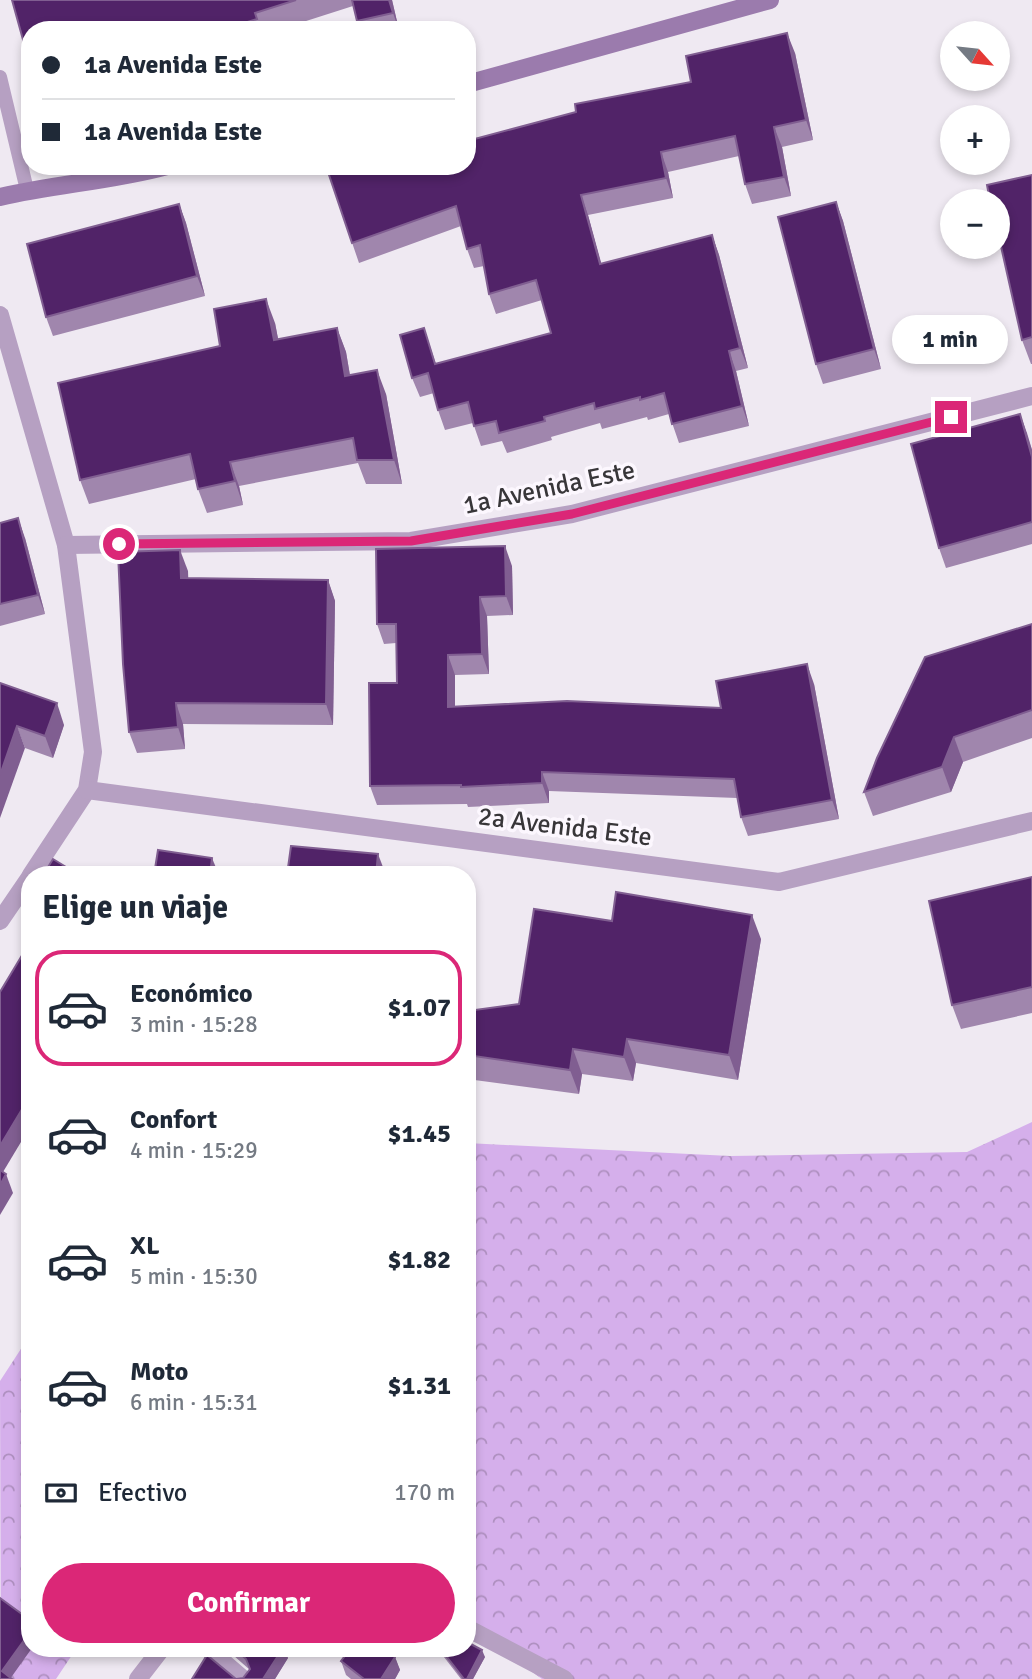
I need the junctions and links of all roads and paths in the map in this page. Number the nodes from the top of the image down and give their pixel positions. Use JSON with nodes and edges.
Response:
{"nodes":[{"id":1,"x":770,"y":0,"type":"edge"},
{"id":2,"x":0,"y":77,"type":"edge"},
{"id":3,"x":476,"y":81,"type":"edge"},
{"id":4,"x":21,"y":165,"type":"edge"},
{"id":5,"x":23,"y":175,"type":"edge"},
{"id":6,"x":132,"y":175,"type":"edge"},
{"id":7,"x":27,"y":190,"type":"junction"},
{"id":8,"x":0,"y":197,"type":"edge"},
{"id":9,"x":0,"y":315,"type":"edge"},
{"id":10,"x":1032,"y":396,"type":"edge"},
{"id":11,"x":66,"y":545,"type":"junction"},
{"id":12,"x":87,"y":790,"type":"junction"},
{"id":13,"x":1032,"y":821,"type":"edge"},
{"id":14,"x":38,"y":866,"type":"edge"},
{"id":15,"x":21,"y":891,"type":"edge"},
{"id":16,"x":0,"y":921,"type":"edge"},
{"id":17,"x":476,"y":1633,"type":"edge"},
{"id":18,"x":155,"y":1657,"type":"edge"},
{"id":19,"x":217,"y":1657,"type":"edge"},
{"id":20,"x":543,"y":1674,"type":"edge"},
{"id":21,"x":138,"y":1679,"type":"edge"},
{"id":22,"x":243,"y":1679,"type":"edge"},
{"id":23,"x":565,"y":1679,"type":"edge"}],
"edges":[{"from":1,"to":3,"type":"street"},
{"from":2,"to":4,"type":"lane"},
{"from":5,"to":7,"type":"lane"},
{"from":6,"to":7,"type":"street"},
{"from":7,"to":8,"type":"street"},
{"from":9,"to":11,"type":"street"},
{"from":10,"to":11,"type":"street","name":"1a Avenida Este"},
{"from":11,"to":12,"type":"street"},
{"from":12,"to":13,"type":"street","name":"2a Avenida Este"},
{"from":12,"to":14,"type":"street"},
{"from":15,"to":16,"type":"street"},
{"from":17,"to":20,"type":"street"},
{"from":18,"to":21,"type":"street"},
{"from":19,"to":22,"type":"street"},
{"from":20,"to":23,"type":"street"}]}
